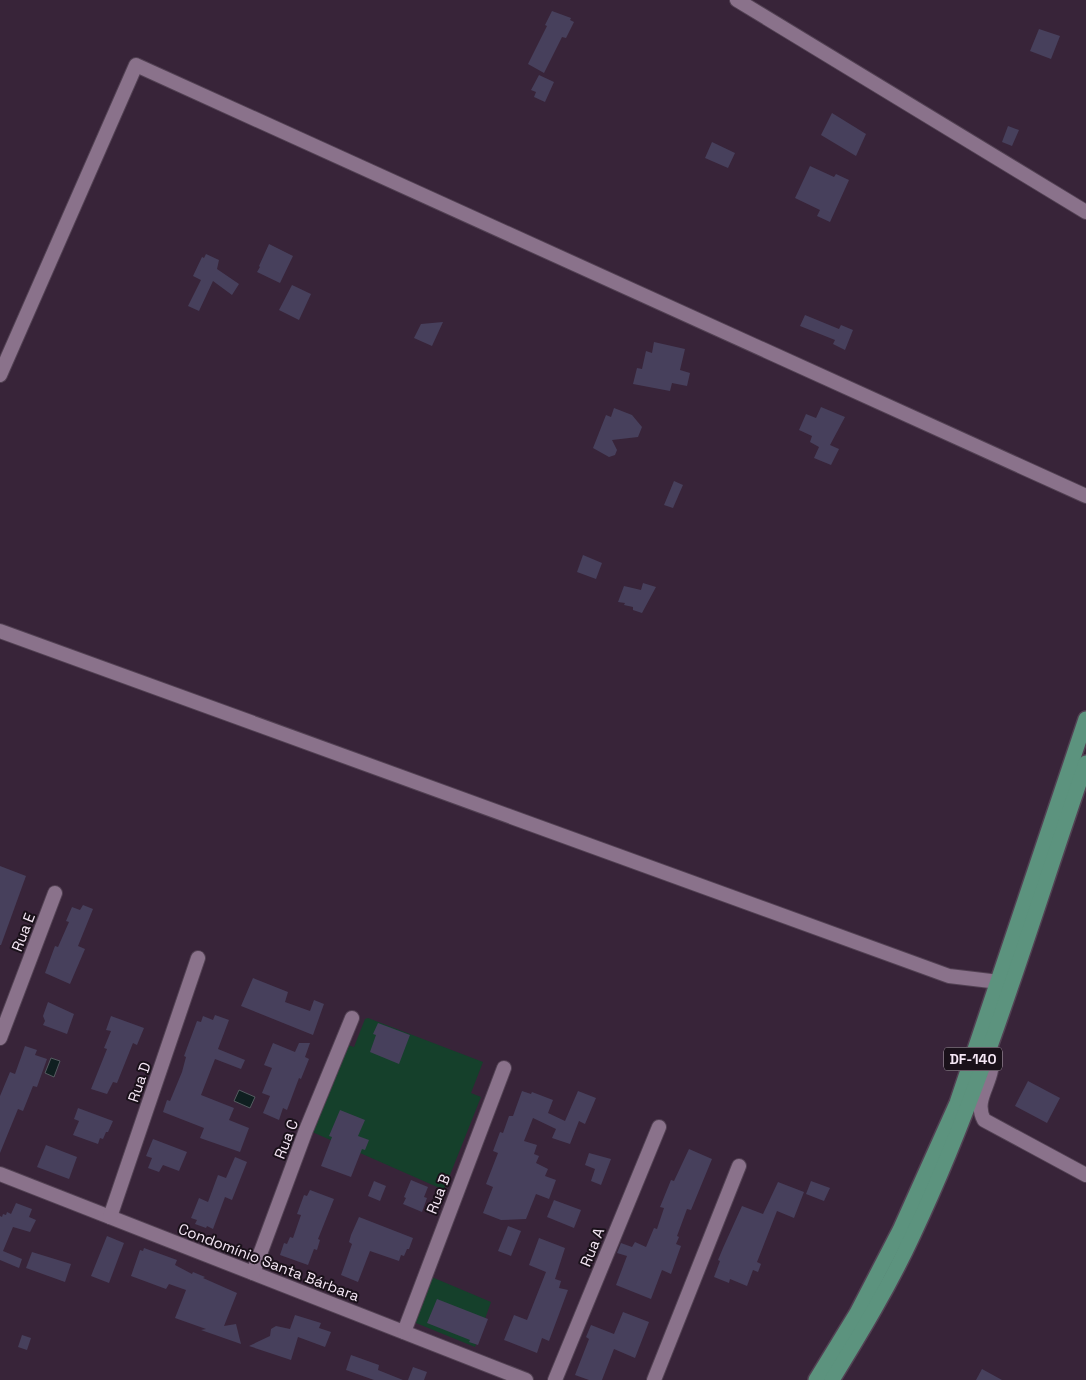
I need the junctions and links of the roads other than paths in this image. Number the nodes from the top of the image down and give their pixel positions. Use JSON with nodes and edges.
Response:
{"nodes":[{"id":1,"x":737,"y":0,"type":"edge"},
{"id":2,"x":1086,"y":212,"type":"edge"},
{"id":3,"x":0,"y":375,"type":"edge"},
{"id":4,"x":1086,"y":496,"type":"edge"},
{"id":5,"x":2,"y":633,"type":"edge"},
{"id":6,"x":1086,"y":719,"type":"edge"},
{"id":7,"x":1086,"y":763,"type":"edge"},
{"id":8,"x":55,"y":893,"type":"dead end"},
{"id":9,"x":198,"y":958,"type":"dead end"},
{"id":10,"x":999,"y":982,"type":"junction"},
{"id":11,"x":352,"y":1018,"type":"dead end"},
{"id":12,"x":0,"y":1038,"type":"edge"},
{"id":13,"x":989,"y":1052,"type":"junction"},
{"id":14,"x":504,"y":1068,"type":"dead end"},
{"id":15,"x":659,"y":1127,"type":"dead end"},
{"id":16,"x":739,"y":1166,"type":"dead end"},
{"id":17,"x":0,"y":1174,"type":"edge"},
{"id":18,"x":1086,"y":1175,"type":"edge"},
{"id":19,"x":110,"y":1217,"type":"junction"},
{"id":20,"x":253,"y":1273,"type":"junction"},
{"id":21,"x":404,"y":1332,"type":"junction"},
{"id":22,"x":526,"y":1380,"type":"edge"},
{"id":23,"x":555,"y":1380,"type":"edge"},
{"id":24,"x":654,"y":1380,"type":"edge"},
{"id":25,"x":816,"y":1380,"type":"edge"},
{"id":26,"x":832,"y":1380,"type":"edge"}],
"edges":[{"from":1,"to":2,"type":"street"},
{"from":3,"to":4,"type":"street"},
{"from":5,"to":10,"type":"street"},
{"from":6,"to":10,"type":"main road","number":"DF-140"},
{"from":7,"to":13,"type":"main road","number":"DF-140"},
{"from":8,"to":12,"type":"street","name":"Rua E"},
{"from":9,"to":19,"type":"street","name":"Rua D"},
{"from":10,"to":25,"type":"main road","number":"DF-140"},
{"from":11,"to":20,"type":"street","name":"Rua C"},
{"from":13,"to":18,"type":"street"},
{"from":13,"to":26,"type":"main road","number":"DF-140"},
{"from":14,"to":21,"type":"street","name":"Rua B"},
{"from":15,"to":23,"type":"street","name":"Rua A"},
{"from":16,"to":24,"type":"street"},
{"from":17,"to":19,"type":"street","name":"Condomínio Santa Bárbara"},
{"from":19,"to":20,"type":"street","name":"Condomínio Santa Bárbara"},
{"from":20,"to":21,"type":"street","name":"Condomínio Santa Bárbara"},
{"from":21,"to":22,"type":"street","name":"Condomínio Santa Bárbara"}]}
